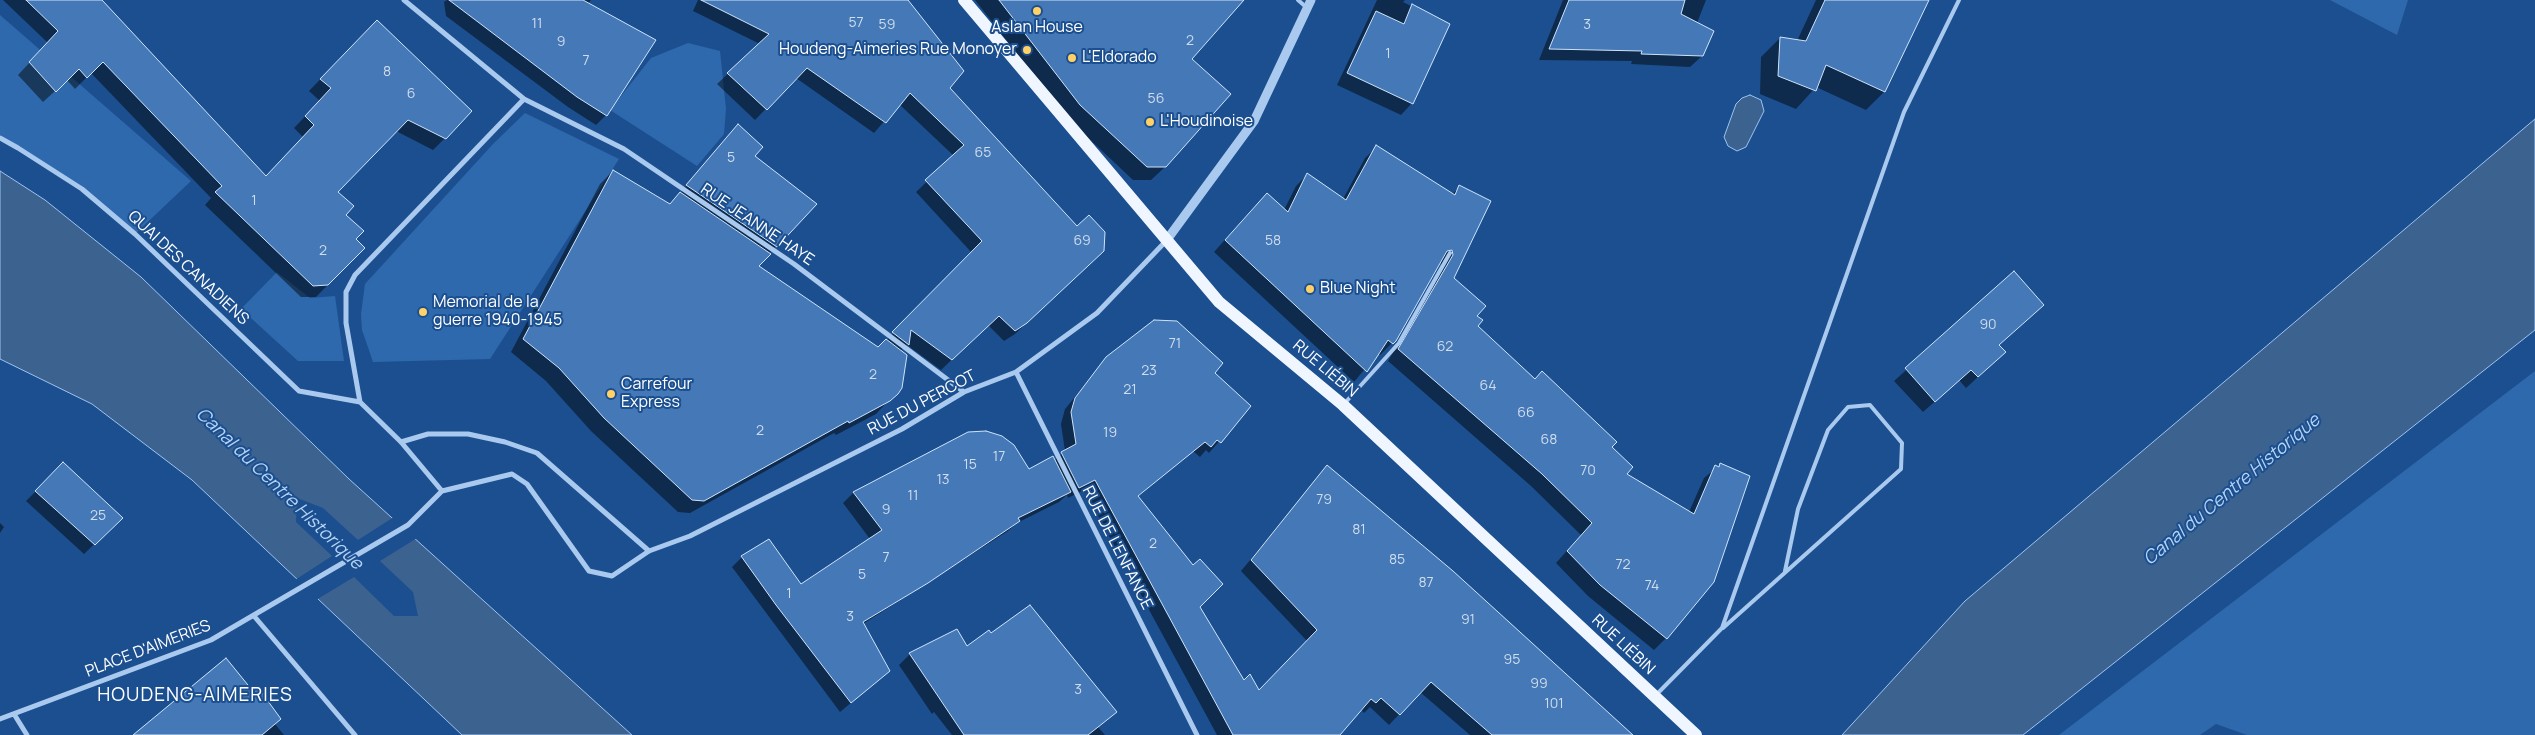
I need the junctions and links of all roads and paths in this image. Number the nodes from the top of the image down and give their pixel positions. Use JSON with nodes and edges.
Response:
{"nodes":[{"id":1,"x":404,"y":0,"type":"edge"},
{"id":2,"x":964,"y":0,"type":"edge"},
{"id":3,"x":1298,"y":0,"type":"edge"},
{"id":4,"x":1959,"y":0,"type":"edge"},
{"id":5,"x":1309,"y":4,"type":"edge"},
{"id":6,"x":524,"y":99,"type":"junction"},
{"id":7,"x":0,"y":138,"type":"edge"},
{"id":8,"x":1166,"y":241,"type":"junction"},
{"id":9,"x":1450,"y":253,"type":"dead end"},
{"id":10,"x":1016,"y":372,"type":"junction"},
{"id":11,"x":964,"y":392,"type":"junction"},
{"id":12,"x":360,"y":402,"type":"junction"},
{"id":13,"x":1343,"y":405,"type":"junction"},
{"id":14,"x":401,"y":442,"type":"junction"},
{"id":15,"x":442,"y":491,"type":"junction"},
{"id":16,"x":649,"y":551,"type":"junction"},
{"id":17,"x":1785,"y":571,"type":"junction"},
{"id":18,"x":254,"y":616,"type":"junction"},
{"id":19,"x":1722,"y":628,"type":"junction"},
{"id":20,"x":1654,"y":696,"type":"junction"},
{"id":21,"x":14,"y":714,"type":"junction"},
{"id":22,"x":0,"y":719,"type":"edge"},
{"id":23,"x":27,"y":735,"type":"edge"},
{"id":24,"x":355,"y":735,"type":"edge"},
{"id":25,"x":1197,"y":735,"type":"edge"},
{"id":26,"x":1696,"y":735,"type":"edge"}],
"edges":[{"from":1,"to":6,"type":"street","name":"RUE JEANNE HAYE"},
{"from":2,"to":8,"type":"main road","name":"RUE LIÉBIN"},
{"from":3,"to":5,"type":"lane"},
{"from":4,"to":19,"type":"lane"},
{"from":5,"to":8,"type":"street"},
{"from":6,"to":11,"type":"street","name":"RUE JEANNE HAYE"},
{"from":6,"to":12,"type":"street"},
{"from":7,"to":12,"type":"street","name":"QUAI DES CANADIENS"},
{"from":8,"to":10,"type":"street","name":"RUE DU PERCOT"},
{"from":8,"to":13,"type":"main road","name":"RUE LIÉBIN"},
{"from":9,"to":13,"type":"lane"},
{"from":10,"to":11,"type":"street","name":"RUE DU PERCOT"},
{"from":10,"to":25,"type":"street","name":"RUE DE L'ENFANCE"},
{"from":11,"to":16,"type":"street","name":"RUE DU PERCOT"},
{"from":12,"to":14,"type":"street"},
{"from":13,"to":20,"type":"main road","name":"RUE LIÉBIN"},
{"from":14,"to":15,"type":"street"},
{"from":14,"to":16,"type":"street"},
{"from":15,"to":16,"type":"street","name":"RUE DU PERCOT"},
{"from":15,"to":18,"type":"street","name":"PLACE D'AIMERIES"},
{"from":17,"to":17,"type":"lane"},
{"from":17,"to":19,"type":"lane"},
{"from":18,"to":21,"type":"street","name":"PLACE D'AIMERIES"},
{"from":18,"to":24,"type":"street"},
{"from":19,"to":20,"type":"lane"},
{"from":20,"to":26,"type":"main road","name":"RUE LIÉBIN"},
{"from":21,"to":22,"type":"street","name":"PLACE D'AIMERIES"},
{"from":21,"to":23,"type":"street"}]}
